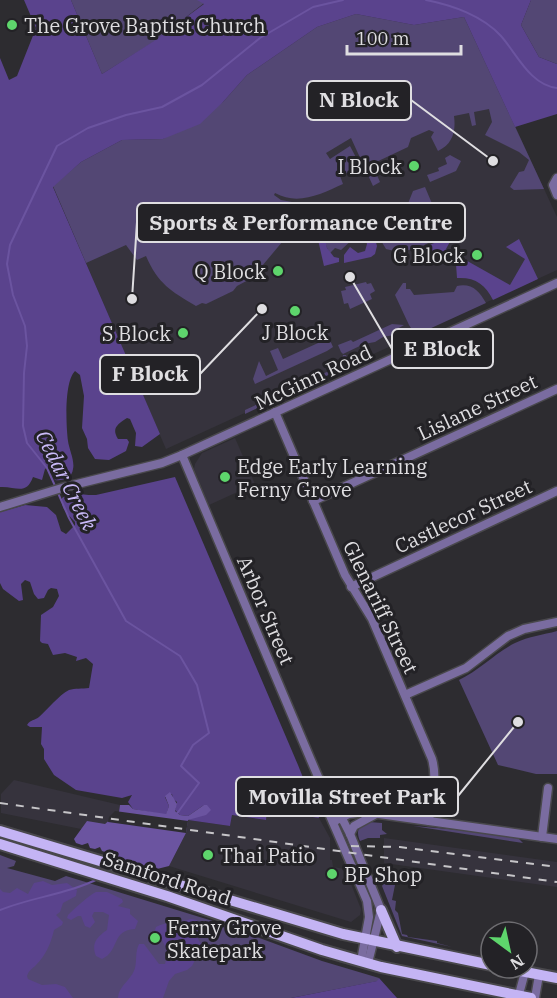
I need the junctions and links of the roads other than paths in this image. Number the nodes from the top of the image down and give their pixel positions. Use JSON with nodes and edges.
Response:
{"nodes":[{"id":1,"x":557,"y":178,"type":"edge"},
{"id":2,"x":557,"y":195,"type":"edge"},
{"id":3,"x":557,"y":283,"type":"edge"},
{"id":4,"x":557,"y":389,"type":"edge"},
{"id":5,"x":275,"y":412,"type":"junction"},
{"id":6,"x":182,"y":455,"type":"junction"},
{"id":7,"x":557,"y":491,"type":"edge"},
{"id":8,"x":313,"y":501,"type":"junction"},
{"id":9,"x":0,"y":507,"type":"edge"},
{"id":10,"x":351,"y":587,"type":"junction"},
{"id":11,"x":557,"y":622,"type":"edge"},
{"id":12,"x":405,"y":695,"type":"junction"},
{"id":13,"x":548,"y":788,"type":"dead end"},
{"id":14,"x":376,"y":814,"type":"junction"},
{"id":15,"x":337,"y":820,"type":"junction"},
{"id":16,"x":429,"y":822,"type":"junction"},
{"id":17,"x":0,"y":831,"type":"edge"},
{"id":18,"x":350,"y":834,"type":"junction"},
{"id":19,"x":542,"y":837,"type":"junction"},
{"id":20,"x":557,"y":839,"type":"edge"},
{"id":21,"x":0,"y":844,"type":"edge"},
{"id":22,"x":381,"y":910,"type":"junction"},
{"id":23,"x":369,"y":941,"type":"junction"},
{"id":24,"x":397,"y":947,"type":"junction"},
{"id":25,"x":365,"y":962,"type":"junction"},
{"id":26,"x":479,"y":963,"type":"edge"},
{"id":27,"x":539,"y":975,"type":"edge"},
{"id":28,"x":557,"y":978,"type":"edge"},
{"id":29,"x":523,"y":980,"type":"edge"},
{"id":30,"x":538,"y":980,"type":"edge"},
{"id":31,"x":492,"y":994,"type":"edge"},
{"id":32,"x":518,"y":997,"type":"edge"},
{"id":33,"x":533,"y":998,"type":"edge"}],
"edges":[{"from":1,"to":2,"type":"street"},
{"from":3,"to":5,"type":"street","name":"McGinn Road"},
{"from":4,"to":8,"type":"street","name":"Lislane Street"},
{"from":5,"to":6,"type":"street","name":"McGinn Road"},
{"from":5,"to":8,"type":"street","name":"Glenariff Street"},
{"from":6,"to":9,"type":"street","name":"McGinn Road"},
{"from":6,"to":15,"type":"street","name":"Arbor Street"},
{"from":7,"to":10,"type":"street","name":"Castlecor Street"},
{"from":8,"to":10,"type":"street","name":"Glenariff Street"},
{"from":10,"to":12,"type":"street","name":"Glenariff Street"},
{"from":11,"to":12,"type":"street"},
{"from":12,"to":16,"type":"street","name":"Glenariff Street"},
{"from":13,"to":19,"type":"street"},
{"from":14,"to":15,"type":"street"},
{"from":14,"to":16,"type":"street"},
{"from":14,"to":18,"type":"street"},
{"from":15,"to":18,"type":"street","name":"Arbor Street"},
{"from":15,"to":23,"type":"street","name":"Arbor Street"},
{"from":16,"to":19,"type":"street"},
{"from":17,"to":23,"type":"main road","name":"Samford Road"},
{"from":18,"to":22,"type":"street","name":"Arbor Street"},
{"from":19,"to":20,"type":"street"},
{"from":21,"to":25,"type":"main road","name":"Samford Road"},
{"from":22,"to":23,"type":"street","name":"Arbor Street"},
{"from":22,"to":24,"type":"main road"},
{"from":23,"to":24,"type":"main road","name":"Samford Road"},
{"from":23,"to":25,"type":"street","name":"Arbor Street"},
{"from":24,"to":26,"type":"main road","name":"Samford Road"},
{"from":25,"to":31,"type":"main road","name":"Samford Road"},
{"from":27,"to":28,"type":"main road"},
{"from":29,"to":32,"type":"street"},
{"from":30,"to":33,"type":"street"},
{"from":31,"to":32,"type":"main road","name":"Samford Road"},
{"from":32,"to":33,"type":"main road","name":"Samford Road"}]}
